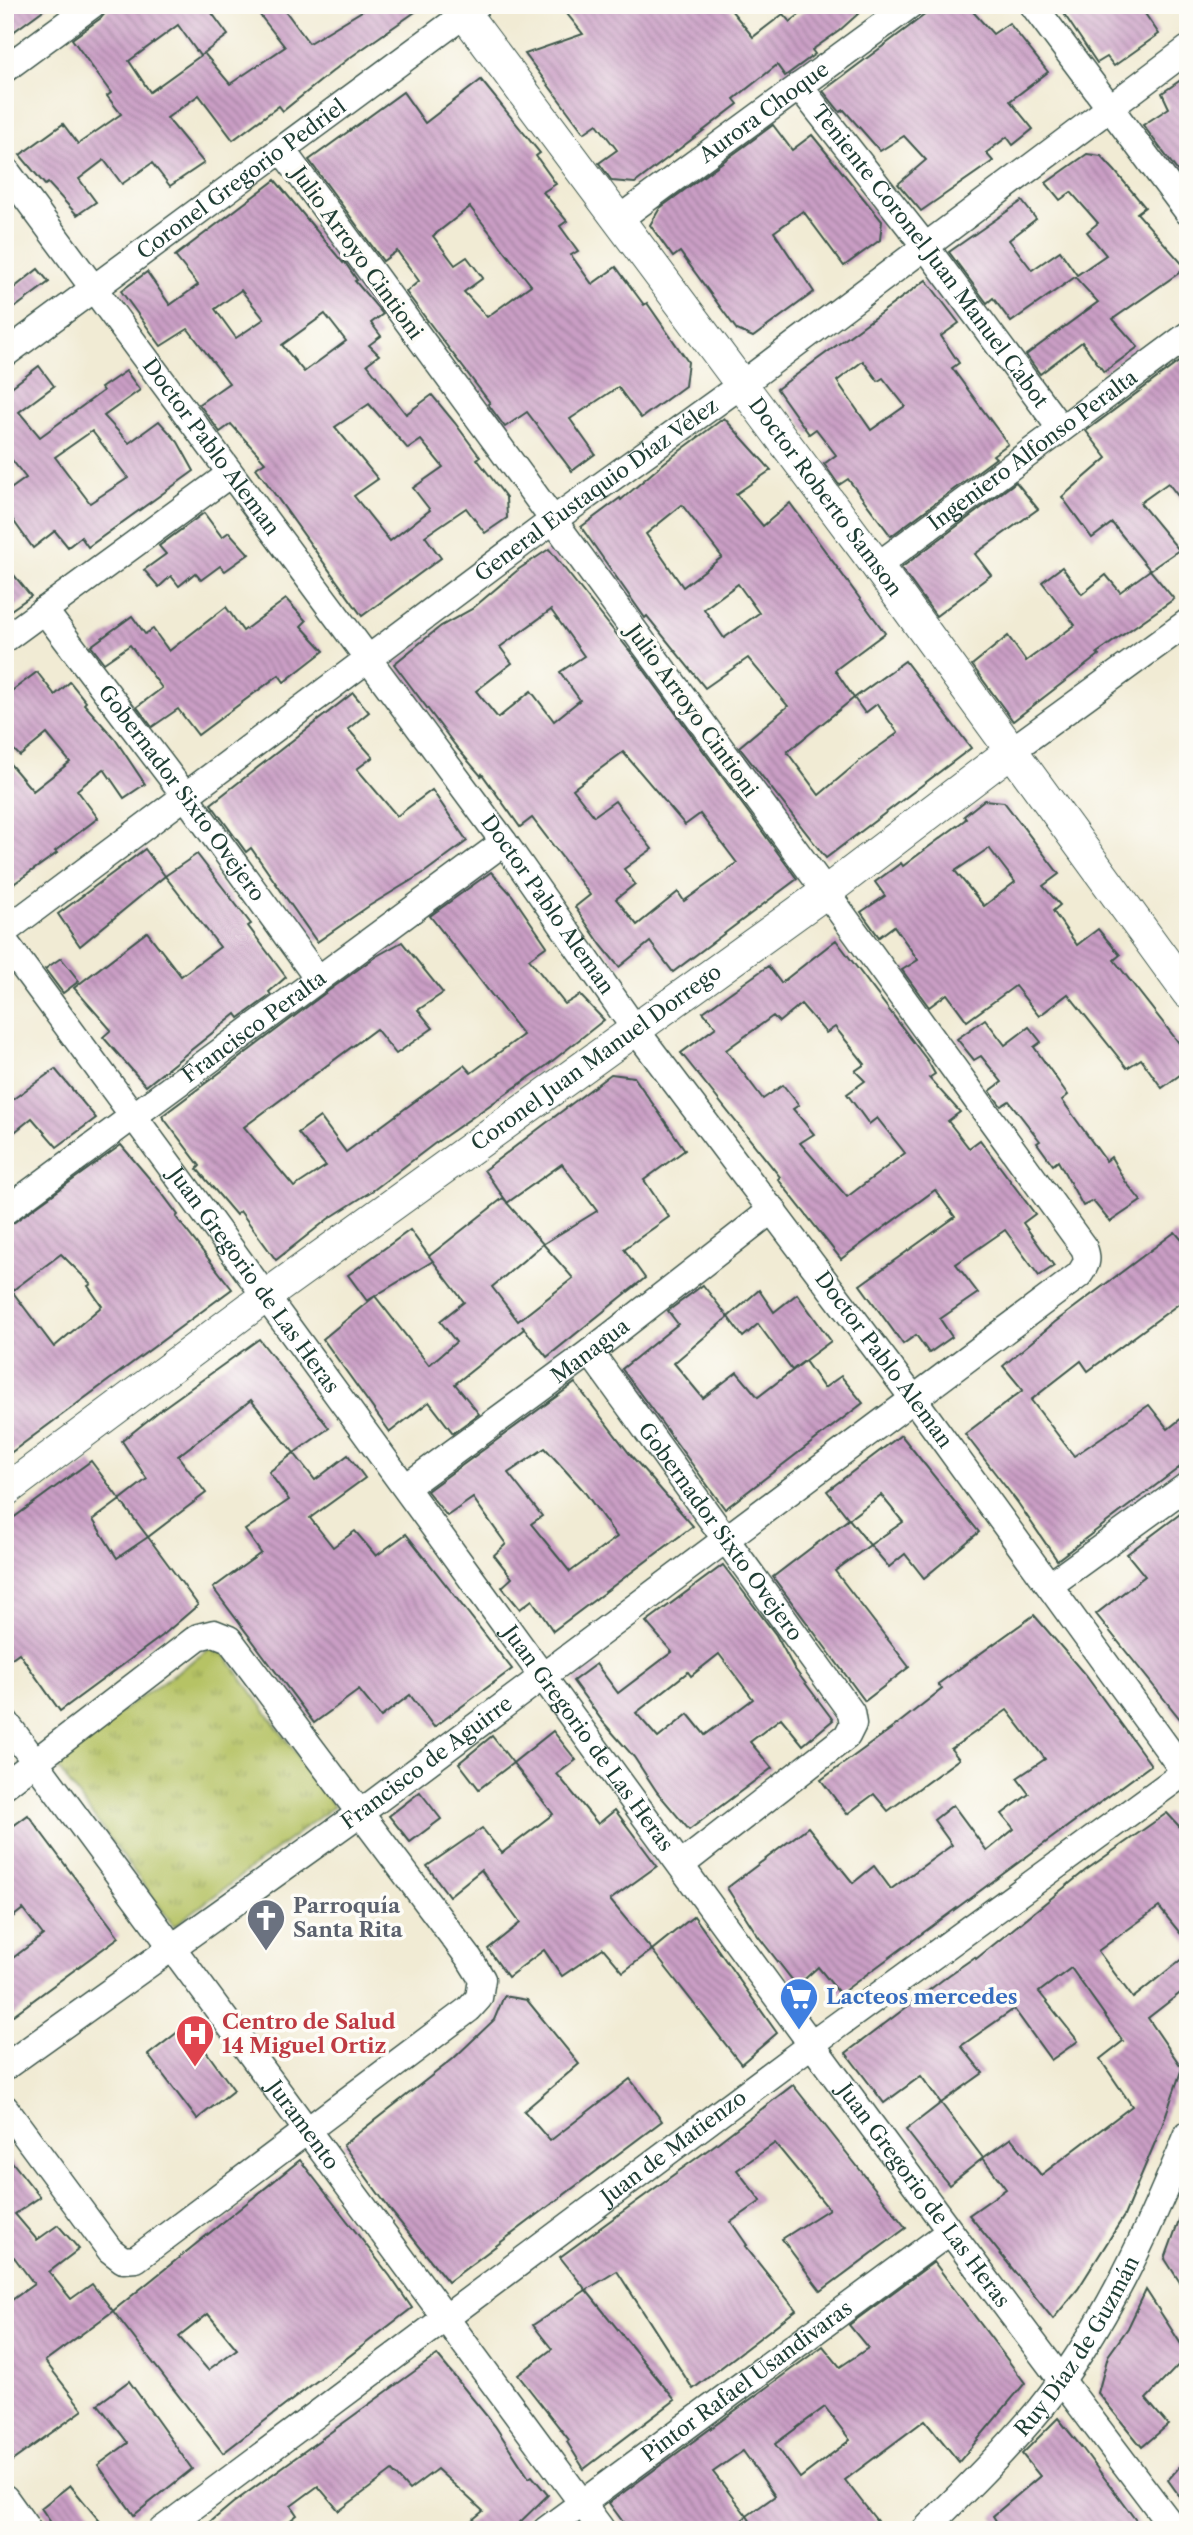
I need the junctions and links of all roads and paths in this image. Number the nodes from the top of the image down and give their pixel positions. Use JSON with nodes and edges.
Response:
{"nodes":[{"id":1,"x":92,"y":5,"type":"edge"},
{"id":2,"x":910,"y":5,"type":"edge"},
{"id":3,"x":1032,"y":5,"type":"edge"},
{"id":4,"x":467,"y":8,"type":"edge"},
{"id":5,"x":1188,"y":49,"type":"edge"},
{"id":6,"x":5,"y":69,"type":"edge"},
{"id":7,"x":799,"y":86,"type":"junction"},
{"id":8,"x":1111,"y":107,"type":"junction"},
{"id":9,"x":282,"y":150,"type":"junction"},
{"id":10,"x":5,"y":169,"type":"edge"},
{"id":11,"x":1188,"y":212,"type":"edge"},
{"id":12,"x":619,"y":219,"type":"junction"},
{"id":13,"x":925,"y":246,"type":"junction"},
{"id":14,"x":94,"y":288,"type":"junction"},
{"id":15,"x":1188,"y":335,"type":"edge"},
{"id":16,"x":5,"y":354,"type":"edge"},
{"id":17,"x":741,"y":386,"type":"junction"},
{"id":18,"x":1061,"y":429,"type":"junction"},
{"id":19,"x":230,"y":474,"type":"junction"},
{"id":20,"x":552,"y":521,"type":"junction"},
{"id":21,"x":877,"y":566,"type":"junction"},
{"id":22,"x":44,"y":610,"type":"junction"},
{"id":23,"x":1188,"y":622,"type":"edge"},
{"id":24,"x":5,"y":639,"type":"edge"},
{"id":25,"x":368,"y":660,"type":"junction"},
{"id":26,"x":1011,"y":751,"type":"junction"},
{"id":27,"x":186,"y":797,"type":"junction"},
{"id":28,"x":504,"y":842,"type":"junction"},
{"id":29,"x":827,"y":892,"type":"junction"},
{"id":30,"x":5,"y":931,"type":"edge"},
{"id":31,"x":5,"y":942,"type":"edge"},
{"id":32,"x":318,"y":979,"type":"junction"},
{"id":33,"x":1188,"y":993,"type":"edge"},
{"id":34,"x":635,"y":1029,"type":"junction"},
{"id":35,"x":135,"y":1117,"type":"junction"},
{"id":36,"x":773,"y":1209,"type":"junction"},
{"id":37,"x":5,"y":1211,"type":"edge"},
{"id":38,"x":1079,"y":1275,"type":"joint"},
{"id":39,"x":266,"y":1296,"type":"junction"},
{"id":40,"x":590,"y":1352,"type":"junction"},
{"id":41,"x":913,"y":1398,"type":"junction"},
{"id":42,"x":1188,"y":1485,"type":"edge"},
{"id":43,"x":406,"y":1487,"type":"junction"},
{"id":44,"x":5,"y":1492,"type":"edge"},
{"id":45,"x":726,"y":1539,"type":"junction"},
{"id":46,"x":1050,"y":1585,"type":"junction"},
{"id":47,"x":545,"y":1676,"type":"junction"},
{"id":48,"x":5,"y":1721,"type":"edge"},
{"id":49,"x":35,"y":1762,"type":"junction"},
{"id":50,"x":1187,"y":1774,"type":"edge"},
{"id":51,"x":5,"y":1785,"type":"edge"},
{"id":52,"x":360,"y":1813,"type":"junction"},
{"id":53,"x":681,"y":1865,"type":"junction"},
{"id":54,"x":172,"y":1946,"type":"junction"},
{"id":55,"x":812,"y":2044,"type":"junction"},
{"id":56,"x":5,"y":2067,"type":"edge"},
{"id":57,"x":5,"y":2108,"type":"edge"},
{"id":58,"x":305,"y":2130,"type":"junction"},
{"id":59,"x":1188,"y":2134,"type":"edge"},
{"id":60,"x":949,"y":2232,"type":"junction"},
{"id":61,"x":445,"y":2317,"type":"junction"},
{"id":62,"x":1060,"y":2380,"type":"junction"},
{"id":63,"x":5,"y":2498,"type":"edge"},
{"id":64,"x":582,"y":2503,"type":"junction"},
{"id":65,"x":28,"y":2530,"type":"edge"},
{"id":66,"x":162,"y":2530,"type":"edge"},
{"id":67,"x":546,"y":2530,"type":"edge"},
{"id":68,"x":602,"y":2530,"type":"edge"},
{"id":69,"x":925,"y":2530,"type":"edge"},
{"id":70,"x":1175,"y":2530,"type":"edge"}],
"edges":[{"from":1,"to":6,"type":"street"},
{"from":2,"to":7,"type":"street","name":"Aurora Choque"},
{"from":3,"to":8,"type":"street"},
{"from":4,"to":9,"type":"street","name":"Coronel Gregorio Pedriel"},
{"from":4,"to":12,"type":"street","name":"Doctor Roberto Samson"},
{"from":5,"to":8,"type":"street","name":"General Eustaquio Díaz Vélez"},
{"from":7,"to":12,"type":"street","name":"Aurora Choque"},
{"from":7,"to":13,"type":"street","name":"Teniente Coronel Juan Manuel Cabot"},
{"from":8,"to":11,"type":"street"},
{"from":8,"to":13,"type":"street","name":"General Eustaquio Díaz Vélez"},
{"from":9,"to":14,"type":"street","name":"Coronel Gregorio Pedriel"},
{"from":9,"to":20,"type":"street","name":"Julio Arroyo Cintioni"},
{"from":10,"to":14,"type":"street","name":"Doctor Pablo Aleman"},
{"from":12,"to":17,"type":"street","name":"Doctor Roberto Samson"},
{"from":13,"to":17,"type":"street","name":"General Eustaquio Díaz Vélez"},
{"from":13,"to":18,"type":"street","name":"Teniente Coronel Juan Manuel Cabot"},
{"from":14,"to":16,"type":"street","name":"Coronel Gregorio Pedriel"},
{"from":14,"to":19,"type":"street","name":"Doctor Pablo Aleman"},
{"from":15,"to":18,"type":"street","name":"Ingeniero Alfonso Peralta"},
{"from":17,"to":20,"type":"street","name":"General Eustaquio Díaz Vélez"},
{"from":17,"to":21,"type":"street","name":"Doctor Roberto Samson"},
{"from":18,"to":21,"type":"street","name":"Ingeniero Alfonso Peralta"},
{"from":19,"to":22,"type":"street"},
{"from":19,"to":25,"type":"street","name":"Doctor Pablo Aleman"},
{"from":20,"to":25,"type":"street","name":"General Eustaquio Díaz Vélez"},
{"from":20,"to":29,"type":"street","name":"Julio Arroyo Cintioni"},
{"from":21,"to":26,"type":"street","name":"Doctor Roberto Samson"},
{"from":22,"to":24,"type":"street"},
{"from":22,"to":27,"type":"street","name":"Gobernador Sixto Ovejero"},
{"from":23,"to":26,"type":"street","name":"Coronel Juan Manuel Dorrego"},
{"from":25,"to":27,"type":"street","name":"General Eustaquio Díaz Vélez"},
{"from":25,"to":28,"type":"street","name":"Doctor Pablo Aleman"},
{"from":26,"to":29,"type":"street","name":"Coronel Juan Manuel Dorrego"},
{"from":26,"to":33,"type":"street","name":"Doctor Roberto Samson"},
{"from":27,"to":30,"type":"street","name":"General Eustaquio Díaz Vélez"},
{"from":27,"to":32,"type":"street","name":"Gobernador Sixto Ovejero"},
{"from":28,"to":32,"type":"street","name":"Francisco Peralta"},
{"from":28,"to":34,"type":"street","name":"Doctor Pablo Aleman"},
{"from":29,"to":34,"type":"street","name":"Coronel Juan Manuel Dorrego"},
{"from":29,"to":38,"type":"street","name":"Julio Arroyo Cintioni"},
{"from":31,"to":35,"type":"street","name":"Juan Gregorio de Las Heras"},
{"from":32,"to":35,"type":"street","name":"Francisco Peralta"},
{"from":34,"to":36,"type":"street","name":"Doctor Pablo Aleman"},
{"from":34,"to":39,"type":"street","name":"Coronel Juan Manuel Dorrego"},
{"from":35,"to":37,"type":"street","name":"Francisco Peralta"},
{"from":35,"to":39,"type":"street","name":"Juan Gregorio de Las Heras"},
{"from":36,"to":40,"type":"street","name":"Managua"},
{"from":36,"to":41,"type":"street","name":"Doctor Pablo Aleman"},
{"from":38,"to":41,"type":"street","name":"Francisco de Aguirre"},
{"from":39,"to":43,"type":"street","name":"Juan Gregorio de Las Heras"},
{"from":39,"to":44,"type":"street","name":"Coronel Juan Manuel Dorrego"},
{"from":40,"to":43,"type":"street","name":"Managua"},
{"from":40,"to":45,"type":"street","name":"Gobernador Sixto Ovejero"},
{"from":41,"to":45,"type":"street","name":"Francisco de Aguirre"},
{"from":41,"to":46,"type":"street","name":"Doctor Pablo Aleman"},
{"from":42,"to":46,"type":"street"},
{"from":43,"to":47,"type":"street","name":"Juan Gregorio de Las Heras"},
{"from":45,"to":47,"type":"street","name":"Francisco de Aguirre"},
{"from":45,"to":53,"type":"street","name":"Gobernador Sixto Ovejero"},
{"from":46,"to":50,"type":"street","name":"Doctor Pablo Aleman"},
{"from":47,"to":52,"type":"street","name":"Francisco de Aguirre"},
{"from":47,"to":53,"type":"street","name":"Juan Gregorio de Las Heras"},
{"from":48,"to":49,"type":"street","name":"Juramento"},
{"from":49,"to":51,"type":"street"},
{"from":49,"to":52,"type":"street"},
{"from":49,"to":54,"type":"street","name":"Juramento"},
{"from":50,"to":55,"type":"street","name":"Juan de Matienzo"},
{"from":52,"to":54,"type":"street","name":"Francisco de Aguirre"},
{"from":52,"to":58,"type":"street"},
{"from":53,"to":55,"type":"street","name":"Juan Gregorio de Las Heras"},
{"from":54,"to":56,"type":"street","name":"Francisco de Aguirre"},
{"from":54,"to":58,"type":"street","name":"Juramento"},
{"from":55,"to":60,"type":"street","name":"Juan Gregorio de Las Heras"},
{"from":55,"to":61,"type":"street","name":"Juan de Matienzo"},
{"from":57,"to":58,"type":"street"},
{"from":58,"to":61,"type":"street","name":"Juramento"},
{"from":59,"to":62,"type":"street","name":"Ruy Díaz de Guzmán"},
{"from":60,"to":62,"type":"street","name":"Juan Gregorio de Las Heras"},
{"from":60,"to":64,"type":"street","name":"Pintor Rafael Usandivaras"},
{"from":61,"to":64,"type":"street","name":"Juramento"},
{"from":61,"to":66,"type":"street","name":"Juan de Matienzo"},
{"from":62,"to":69,"type":"street","name":"Ruy Díaz de Guzmán"},
{"from":62,"to":70,"type":"street","name":"Juan Gregorio de Las Heras"},
{"from":63,"to":65,"type":"street"},
{"from":64,"to":67,"type":"street","name":"Pintor Rafael Usandivaras"},
{"from":64,"to":68,"type":"street","name":"Juramento"}]}
